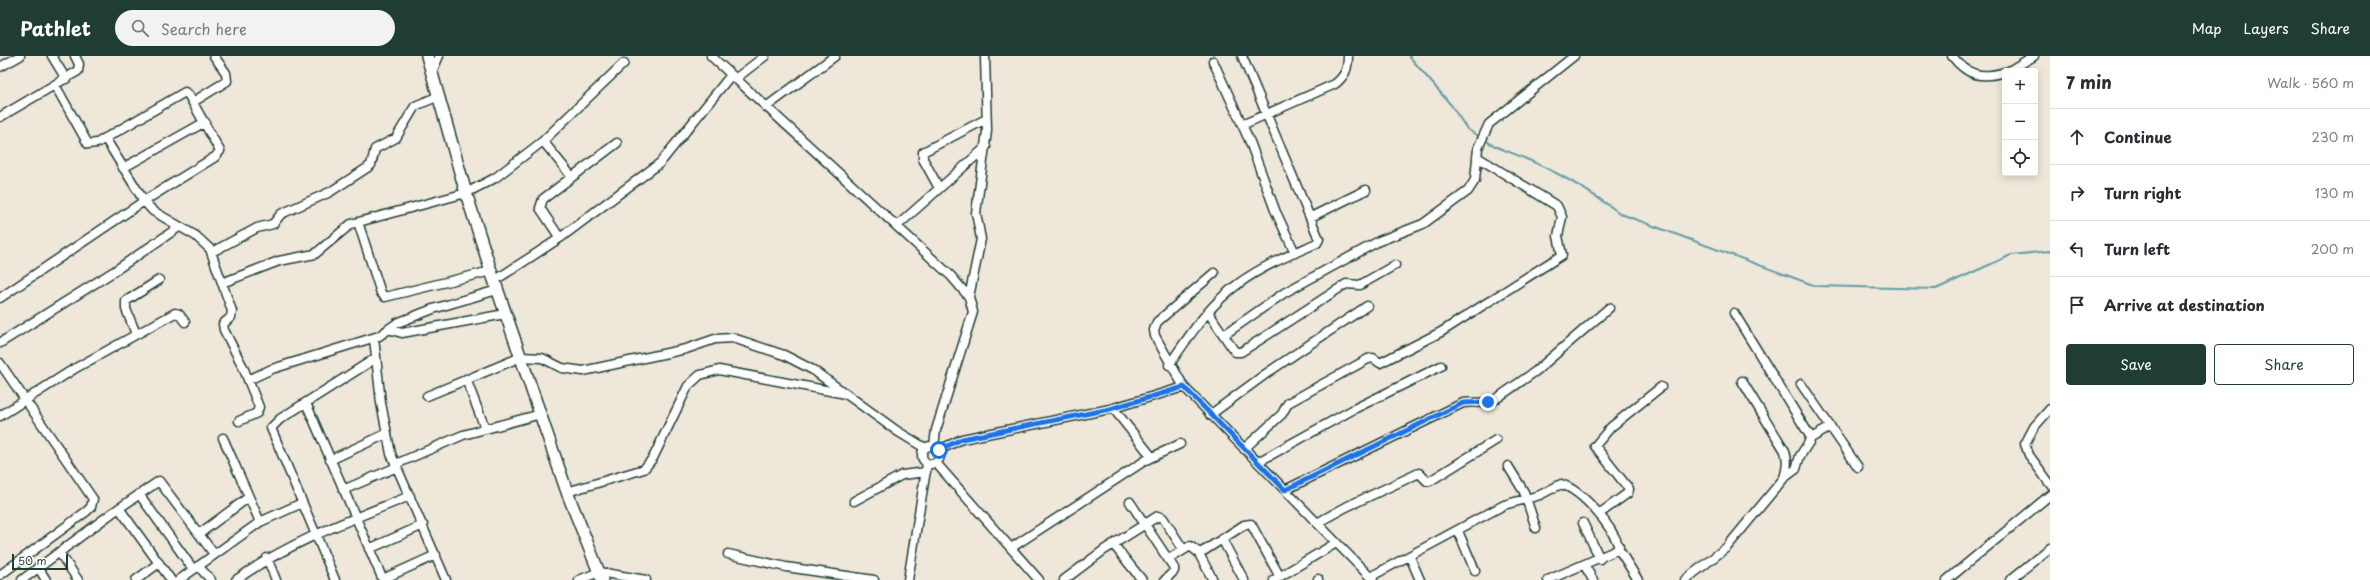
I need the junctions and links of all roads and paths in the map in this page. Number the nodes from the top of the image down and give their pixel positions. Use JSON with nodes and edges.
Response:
{"nodes":[{"id":1,"x":20,"y":56,"type":"edge"},
{"id":2,"x":52,"y":56,"type":"edge"},
{"id":3,"x":75,"y":56,"type":"edge"},
{"id":4,"x":214,"y":56,"type":"edge"},
{"id":5,"x":427,"y":56,"type":"edge"},
{"id":6,"x":440,"y":56,"type":"edge"},
{"id":7,"x":712,"y":56,"type":"edge"},
{"id":8,"x":765,"y":56,"type":"edge"},
{"id":9,"x":836,"y":56,"type":"edge"},
{"id":10,"x":984,"y":56,"type":"edge"},
{"id":11,"x":1242,"y":56,"type":"edge"},
{"id":12,"x":1348,"y":56,"type":"edge"},
{"id":13,"x":1574,"y":56,"type":"edge"},
{"id":14,"x":1952,"y":56,"type":"edge"},
{"id":15,"x":2034,"y":56,"type":"edge"},
{"id":16,"x":1213,"y":61,"type":"dead end"},
{"id":17,"x":624,"y":63,"type":"dead end"},
{"id":18,"x":0,"y":67,"type":"edge"},
{"id":19,"x":2014,"y":68,"type":"edge"},
{"id":20,"x":432,"y":72,"type":"junction"},
{"id":21,"x":2002,"y":73,"type":"edge"},
{"id":22,"x":733,"y":77,"type":"junction"},
{"id":23,"x":66,"y":79,"type":"junction"},
{"id":24,"x":55,"y":85,"type":"junction"},
{"id":25,"x":439,"y":96,"type":"junction"},
{"id":26,"x":193,"y":102,"type":"junction"},
{"id":27,"x":766,"y":107,"type":"junction"},
{"id":28,"x":1267,"y":114,"type":"junction"},
{"id":29,"x":0,"y":117,"type":"edge"},
{"id":30,"x":986,"y":119,"type":"junction"},
{"id":31,"x":205,"y":122,"type":"junction"},
{"id":32,"x":1242,"y":126,"type":"junction"},
{"id":33,"x":105,"y":138,"type":"junction"},
{"id":34,"x":543,"y":140,"type":"junction"},
{"id":35,"x":617,"y":143,"type":"dead end"},
{"id":36,"x":986,"y":147,"type":"junction"},
{"id":37,"x":1478,"y":152,"type":"junction"},
{"id":38,"x":123,"y":168,"type":"junction"},
{"id":39,"x":572,"y":177,"type":"junction"},
{"id":40,"x":939,"y":188,"type":"junction"},
{"id":41,"x":1366,"y":190,"type":"dead end"},
{"id":42,"x":466,"y":193,"type":"junction"},
{"id":43,"x":144,"y":202,"type":"junction"},
{"id":44,"x":1310,"y":217,"type":"junction"},
{"id":45,"x":358,"y":222,"type":"junction"},
{"id":46,"x":897,"y":226,"type":"junction"},
{"id":47,"x":179,"y":227,"type":"junction"},
{"id":48,"x":560,"y":238,"type":"junction"},
{"id":49,"x":212,"y":252,"type":"junction"},
{"id":50,"x":1295,"y":253,"type":"junction"},
{"id":51,"x":1395,"y":265,"type":"dead end"},
{"id":52,"x":1214,"y":272,"type":"dead end"},
{"id":53,"x":159,"y":280,"type":"dead end"},
{"id":54,"x":494,"y":281,"type":"junction"},
{"id":55,"x":222,"y":283,"type":"junction"},
{"id":56,"x":969,"y":297,"type":"junction"},
{"id":57,"x":0,"y":298,"type":"edge"},
{"id":58,"x":1367,"y":306,"type":"dead end"},
{"id":59,"x":1609,"y":308,"type":"dead end"},
{"id":60,"x":1208,"y":312,"type":"junction"},
{"id":61,"x":1734,"y":313,"type":"dead end"},
{"id":62,"x":505,"y":314,"type":"junction"},
{"id":63,"x":185,"y":322,"type":"dead end"},
{"id":64,"x":388,"y":329,"type":"junction"},
{"id":65,"x":136,"y":334,"type":"junction"},
{"id":66,"x":1224,"y":336,"type":"junction"},
{"id":67,"x":374,"y":338,"type":"junction"},
{"id":68,"x":0,"y":343,"type":"edge"},
{"id":69,"x":521,"y":357,"type":"junction"},
{"id":70,"x":376,"y":358,"type":"junction"},
{"id":71,"x":0,"y":363,"type":"edge"},
{"id":72,"x":1170,"y":365,"type":"junction"},
{"id":73,"x":1441,"y":366,"type":"dead end"},
{"id":74,"x":3,"y":375,"type":"edge"},
{"id":75,"x":466,"y":379,"type":"junction"},
{"id":76,"x":248,"y":380,"type":"junction"},
{"id":77,"x":1742,"y":381,"type":"dead end"},
{"id":78,"x":1802,"y":384,"type":"dead end"},
{"id":79,"x":1184,"y":387,"type":"junction"},
{"id":80,"x":1661,"y":387,"type":"dead end"},
{"id":81,"x":849,"y":395,"type":"junction"},
{"id":82,"x":427,"y":396,"type":"dead end"},
{"id":83,"x":26,"y":400,"type":"junction"},
{"id":84,"x":306,"y":403,"type":"junction"},
{"id":85,"x":1113,"y":408,"type":"junction"},
{"id":86,"x":2050,"y":409,"type":"edge"},
{"id":87,"x":541,"y":414,"type":"junction"},
{"id":88,"x":1210,"y":415,"type":"junction"},
{"id":89,"x":0,"y":416,"type":"edge"},
{"id":90,"x":239,"y":421,"type":"dead end"},
{"id":91,"x":1831,"y":427,"type":"junction"},
{"id":92,"x":485,"y":428,"type":"junction"},
{"id":93,"x":386,"y":434,"type":"junction"},
{"id":94,"x":223,"y":438,"type":"dead end"},
{"id":95,"x":1811,"y":438,"type":"junction"},
{"id":96,"x":1496,"y":440,"type":"dead end"},
{"id":97,"x":1180,"y":444,"type":"dead end"},
{"id":98,"x":925,"y":448,"type":"junction"},
{"id":99,"x":936,"y":448,"type":"junction"},
{"id":100,"x":1244,"y":448,"type":"junction"},
{"id":101,"x":1152,"y":458,"type":"junction"},
{"id":102,"x":330,"y":460,"type":"junction"},
{"id":103,"x":1258,"y":462,"type":"junction"},
{"id":104,"x":936,"y":463,"type":"junction"},
{"id":105,"x":397,"y":465,"type":"junction"},
{"id":106,"x":1508,"y":466,"type":"dead end"},
{"id":107,"x":1858,"y":467,"type":"dead end"},
{"id":108,"x":927,"y":468,"type":"junction"},
{"id":109,"x":1784,"y":478,"type":"junction"},
{"id":110,"x":2050,"y":484,"type":"edge"},
{"id":111,"x":343,"y":490,"type":"junction"},
{"id":112,"x":1285,"y":490,"type":"junction"},
{"id":113,"x":566,"y":492,"type":"junction"},
{"id":114,"x":139,"y":494,"type":"junction"},
{"id":115,"x":2050,"y":495,"type":"edge"},
{"id":116,"x":410,"y":496,"type":"junction"},
{"id":117,"x":249,"y":497,"type":"junction"},
{"id":118,"x":1526,"y":498,"type":"junction"},
{"id":119,"x":854,"y":501,"type":"dead end"},
{"id":120,"x":1130,"y":502,"type":"dead end"},
{"id":121,"x":302,"y":503,"type":"junction"},
{"id":122,"x":119,"y":508,"type":"junction"},
{"id":123,"x":1599,"y":514,"type":"junction"},
{"id":124,"x":356,"y":518,"type":"junction"},
{"id":125,"x":260,"y":522,"type":"junction"},
{"id":126,"x":1144,"y":523,"type":"junction"},
{"id":127,"x":1317,"y":523,"type":"junction"},
{"id":128,"x":1583,"y":523,"type":"dead end"},
{"id":129,"x":423,"y":524,"type":"junction"},
{"id":130,"x":1536,"y":528,"type":"dead end"},
{"id":131,"x":1458,"y":531,"type":"junction"},
{"id":132,"x":199,"y":534,"type":"junction"},
{"id":133,"x":316,"y":535,"type":"junction"},
{"id":134,"x":1222,"y":539,"type":"junction"},
{"id":135,"x":1336,"y":543,"type":"junction"},
{"id":136,"x":1113,"y":544,"type":"junction"},
{"id":137,"x":1011,"y":548,"type":"junction"},
{"id":138,"x":1618,"y":548,"type":"junction"},
{"id":139,"x":2050,"y":548,"type":"edge"},
{"id":140,"x":369,"y":549,"type":"junction"},
{"id":141,"x":1183,"y":549,"type":"junction"},
{"id":142,"x":59,"y":552,"type":"junction"},
{"id":143,"x":1198,"y":552,"type":"junction"},
{"id":144,"x":214,"y":554,"type":"junction"},
{"id":145,"x":728,"y":554,"type":"dead end"},
{"id":146,"x":436,"y":555,"type":"junction"},
{"id":147,"x":1410,"y":557,"type":"junction"},
{"id":148,"x":267,"y":558,"type":"junction"},
{"id":149,"x":1169,"y":559,"type":"junction"},
{"id":150,"x":1600,"y":559,"type":"junction"},
{"id":151,"x":159,"y":563,"type":"junction"},
{"id":152,"x":1585,"y":566,"type":"junction"},
{"id":153,"x":38,"y":568,"type":"junction"},
{"id":154,"x":196,"y":568,"type":"junction"},
{"id":155,"x":1475,"y":571,"type":"dead end"},
{"id":156,"x":0,"y":575,"type":"edge"},
{"id":157,"x":600,"y":576,"type":"edge"},
{"id":158,"x":1277,"y":578,"type":"edge"},
{"id":159,"x":1372,"y":578,"type":"edge"},
{"id":160,"x":383,"y":579,"type":"edge"},
{"id":161,"x":1638,"y":579,"type":"edge"},
{"id":162,"x":1689,"y":579,"type":"edge"},
{"id":163,"x":22,"y":580,"type":"edge"},
{"id":164,"x":46,"y":580,"type":"edge"},
{"id":165,"x":78,"y":580,"type":"edge"},
{"id":166,"x":136,"y":580,"type":"edge"},
{"id":167,"x":171,"y":580,"type":"edge"},
{"id":168,"x":179,"y":580,"type":"edge"},
{"id":169,"x":210,"y":580,"type":"edge"},
{"id":170,"x":236,"y":580,"type":"edge"},
{"id":171,"x":276,"y":580,"type":"edge"},
{"id":172,"x":335,"y":580,"type":"edge"},
{"id":173,"x":446,"y":580,"type":"edge"},
{"id":174,"x":578,"y":580,"type":"edge"},
{"id":175,"x":646,"y":580,"type":"edge"},
{"id":176,"x":874,"y":580,"type":"edge"},
{"id":177,"x":908,"y":580,"type":"edge"},
{"id":178,"x":1039,"y":580,"type":"edge"},
{"id":179,"x":1064,"y":580,"type":"edge"},
{"id":180,"x":1142,"y":580,"type":"edge"},
{"id":181,"x":1165,"y":580,"type":"edge"},
{"id":182,"x":1213,"y":580,"type":"edge"},
{"id":183,"x":1244,"y":580,"type":"edge"},
{"id":184,"x":1420,"y":580,"type":"edge"},
{"id":185,"x":1548,"y":580,"type":"edge"},
{"id":186,"x":1593,"y":580,"type":"edge"},
{"id":187,"x":1947,"y":580,"type":"edge"},
{"id":188,"x":2010,"y":580,"type":"edge"}],
"edges":[{"from":1,"to":18,"type":"street"},
{"from":2,"to":23,"type":"street"},
{"from":3,"to":23,"type":"street"},
{"from":4,"to":26,"type":"street"},
{"from":5,"to":20,"type":"main road"},
{"from":6,"to":20,"type":"street"},
{"from":7,"to":22,"type":"street"},
{"from":8,"to":22,"type":"street"},
{"from":9,"to":27,"type":"street"},
{"from":10,"to":30,"type":"street"},
{"from":11,"to":28,"type":"street"},
{"from":12,"to":28,"type":"street"},
{"from":13,"to":37,"type":"street"},
{"from":14,"to":21,"type":"street"},
{"from":15,"to":19,"type":"street"},
{"from":16,"to":32,"type":"street"},
{"from":17,"to":34,"type":"street"},
{"from":20,"to":25,"type":"main road"},
{"from":22,"to":27,"type":"street"},
{"from":22,"to":48,"type":"street"},
{"from":23,"to":24,"type":"street"},
{"from":24,"to":29,"type":"street"},
{"from":24,"to":33,"type":"street"},
{"from":25,"to":42,"type":"main road"},
{"from":25,"to":49,"type":"street"},
{"from":26,"to":31,"type":"street"},
{"from":26,"to":33,"type":"street"},
{"from":27,"to":46,"type":"street"},
{"from":28,"to":32,"type":"street"},
{"from":28,"to":44,"type":"street"},
{"from":30,"to":36,"type":"street"},
{"from":30,"to":40,"type":"street"},
{"from":31,"to":38,"type":"street"},
{"from":31,"to":43,"type":"street"},
{"from":32,"to":50,"type":"street"},
{"from":33,"to":38,"type":"street"},
{"from":34,"to":39,"type":"street"},
{"from":34,"to":42,"type":"street"},
{"from":35,"to":39,"type":"street"},
{"from":36,"to":40,"type":"street"},
{"from":36,"to":56,"type":"street"},
{"from":37,"to":66,"type":"street"},
{"from":37,"to":100,"type":"street"},
{"from":38,"to":43,"type":"street"},
{"from":39,"to":48,"type":"street"},
{"from":40,"to":46,"type":"street"},
{"from":41,"to":44,"type":"street"},
{"from":42,"to":45,"type":"street"},
{"from":42,"to":54,"type":"main road"},
{"from":43,"to":47,"type":"street"},
{"from":43,"to":57,"type":"street"},
{"from":44,"to":50,"type":"street"},
{"from":45,"to":54,"type":"street"},
{"from":45,"to":55,"type":"street"},
{"from":46,"to":56,"type":"street"},
{"from":47,"to":49,"type":"street"},
{"from":47,"to":68,"type":"street"},
{"from":48,"to":54,"type":"street"},
{"from":49,"to":55,"type":"street"},
{"from":50,"to":60,"type":"street"},
{"from":51,"to":66,"type":"street"},
{"from":52,"to":72,"type":"street"},
{"from":53,"to":65,"type":"street"},
{"from":54,"to":62,"type":"main road"},
{"from":54,"to":64,"type":"street"},
{"from":55,"to":76,"type":"street"},
{"from":56,"to":99,"type":"street"},
{"from":58,"to":88,"type":"street"},
{"from":59,"to":112,"type":"street"},
{"from":60,"to":66,"type":"street"},
{"from":60,"to":72,"type":"street"},
{"from":61,"to":95,"type":"street"},
{"from":62,"to":64,"type":"street"},
{"from":62,"to":69,"type":"main road"},
{"from":63,"to":65,"type":"street"},
{"from":64,"to":67,"type":"street"},
{"from":65,"to":83,"type":"street"},
{"from":67,"to":70,"type":"street"},
{"from":67,"to":76,"type":"street"},
{"from":69,"to":75,"type":"street"},
{"from":69,"to":81,"type":"street"},
{"from":69,"to":87,"type":"main road"},
{"from":70,"to":84,"type":"street"},
{"from":70,"to":93,"type":"street"},
{"from":71,"to":74,"type":"street"},
{"from":72,"to":79,"type":"street"},
{"from":73,"to":103,"type":"street"},
{"from":74,"to":83,"type":"street"},
{"from":75,"to":82,"type":"street"},
{"from":75,"to":92,"type":"street"},
{"from":76,"to":90,"type":"street"},
{"from":77,"to":109,"type":"street"},
{"from":78,"to":91,"type":"street"},
{"from":79,"to":85,"type":"street"},
{"from":79,"to":88,"type":"street"},
{"from":80,"to":123,"type":"street"},
{"from":81,"to":98,"type":"street"},
{"from":81,"to":113,"type":"street"},
{"from":83,"to":89,"type":"street"},
{"from":83,"to":156,"type":"street"},
{"from":84,"to":102,"type":"street"},
{"from":84,"to":121,"type":"street"},
{"from":85,"to":99,"type":"street"},
{"from":85,"to":101,"type":"street"},
{"from":86,"to":110,"type":"street"},
{"from":87,"to":92,"type":"street"},
{"from":87,"to":113,"type":"main road"},
{"from":88,"to":100,"type":"street"},
{"from":91,"to":95,"type":"street"},
{"from":91,"to":107,"type":"street"},
{"from":92,"to":105,"type":"street"},
{"from":93,"to":102,"type":"street"},
{"from":93,"to":105,"type":"street"},
{"from":94,"to":117,"type":"street"},
{"from":95,"to":109,"type":"street"},
{"from":96,"to":127,"type":"street"},
{"from":97,"to":101,"type":"street"},
{"from":98,"to":99,"type":"street"},
{"from":98,"to":108,"type":"street"},
{"from":99,"to":104,"type":"street"},
{"from":100,"to":103,"type":"street"},
{"from":101,"to":137,"type":"street"},
{"from":102,"to":111,"type":"street"},
{"from":103,"to":112,"type":"street"},
{"from":104,"to":108,"type":"street"},
{"from":104,"to":137,"type":"street"},
{"from":105,"to":111,"type":"street"},
{"from":105,"to":116,"type":"street"},
{"from":106,"to":118,"type":"street"},
{"from":108,"to":119,"type":"street"},
{"from":108,"to":177,"type":"street"},
{"from":109,"to":162,"type":"street"},
{"from":111,"to":124,"type":"street"},
{"from":112,"to":127,"type":"street"},
{"from":113,"to":157,"type":"main road"},
{"from":114,"to":122,"type":"street"},
{"from":114,"to":132,"type":"street"},
{"from":114,"to":154,"type":"street"},
{"from":115,"to":187,"type":"street"},
{"from":116,"to":124,"type":"street"},
{"from":116,"to":129,"type":"street"},
{"from":117,"to":125,"type":"street"},
{"from":117,"to":132,"type":"street"},
{"from":118,"to":123,"type":"street"},
{"from":118,"to":130,"type":"street"},
{"from":118,"to":131,"type":"street"},
{"from":120,"to":126,"type":"street"},
{"from":121,"to":125,"type":"street"},
{"from":121,"to":133,"type":"street"},
{"from":122,"to":142,"type":"street"},
{"from":122,"to":151,"type":"street"},
{"from":123,"to":138,"type":"street"},
{"from":124,"to":133,"type":"street"},
{"from":124,"to":140,"type":"street"},
{"from":125,"to":144,"type":"street"},
{"from":126,"to":136,"type":"street"},
{"from":126,"to":141,"type":"street"},
{"from":126,"to":149,"type":"street"},
{"from":127,"to":135,"type":"street"},
{"from":128,"to":150,"type":"street"},
{"from":129,"to":140,"type":"street"},
{"from":129,"to":146,"type":"street"},
{"from":131,"to":147,"type":"street"},
{"from":131,"to":155,"type":"street"},
{"from":132,"to":144,"type":"street"},
{"from":133,"to":148,"type":"street"},
{"from":133,"to":172,"type":"street"},
{"from":134,"to":143,"type":"street"},
{"from":134,"to":158,"type":"street"},
{"from":134,"to":183,"type":"street"},
{"from":135,"to":158,"type":"street"},
{"from":135,"to":159,"type":"street"},
{"from":136,"to":179,"type":"street"},
{"from":136,"to":180,"type":"street"},
{"from":137,"to":178,"type":"street"},
{"from":138,"to":150,"type":"street"},
{"from":138,"to":161,"type":"street"},
{"from":139,"to":188,"type":"street"},
{"from":140,"to":160,"type":"street"},
{"from":141,"to":143,"type":"street"},
{"from":141,"to":149,"type":"street"},
{"from":142,"to":153,"type":"street"},
{"from":142,"to":165,"type":"street"},
{"from":143,"to":182,"type":"street"},
{"from":144,"to":154,"type":"street"},
{"from":145,"to":176,"type":"street"},
{"from":146,"to":160,"type":"street"},
{"from":146,"to":173,"type":"street"},
{"from":147,"to":159,"type":"street"},
{"from":147,"to":184,"type":"street"},
{"from":148,"to":170,"type":"street"},
{"from":148,"to":171,"type":"street"},
{"from":149,"to":181,"type":"street"},
{"from":150,"to":152,"type":"street"},
{"from":151,"to":166,"type":"street"},
{"from":151,"to":167,"type":"street"},
{"from":152,"to":185,"type":"street"},
{"from":152,"to":186,"type":"street"},
{"from":153,"to":163,"type":"street"},
{"from":153,"to":164,"type":"street"},
{"from":154,"to":168,"type":"street"},
{"from":154,"to":169,"type":"street"},
{"from":157,"to":174,"type":"street"},
{"from":157,"to":175,"type":"street"}]}
